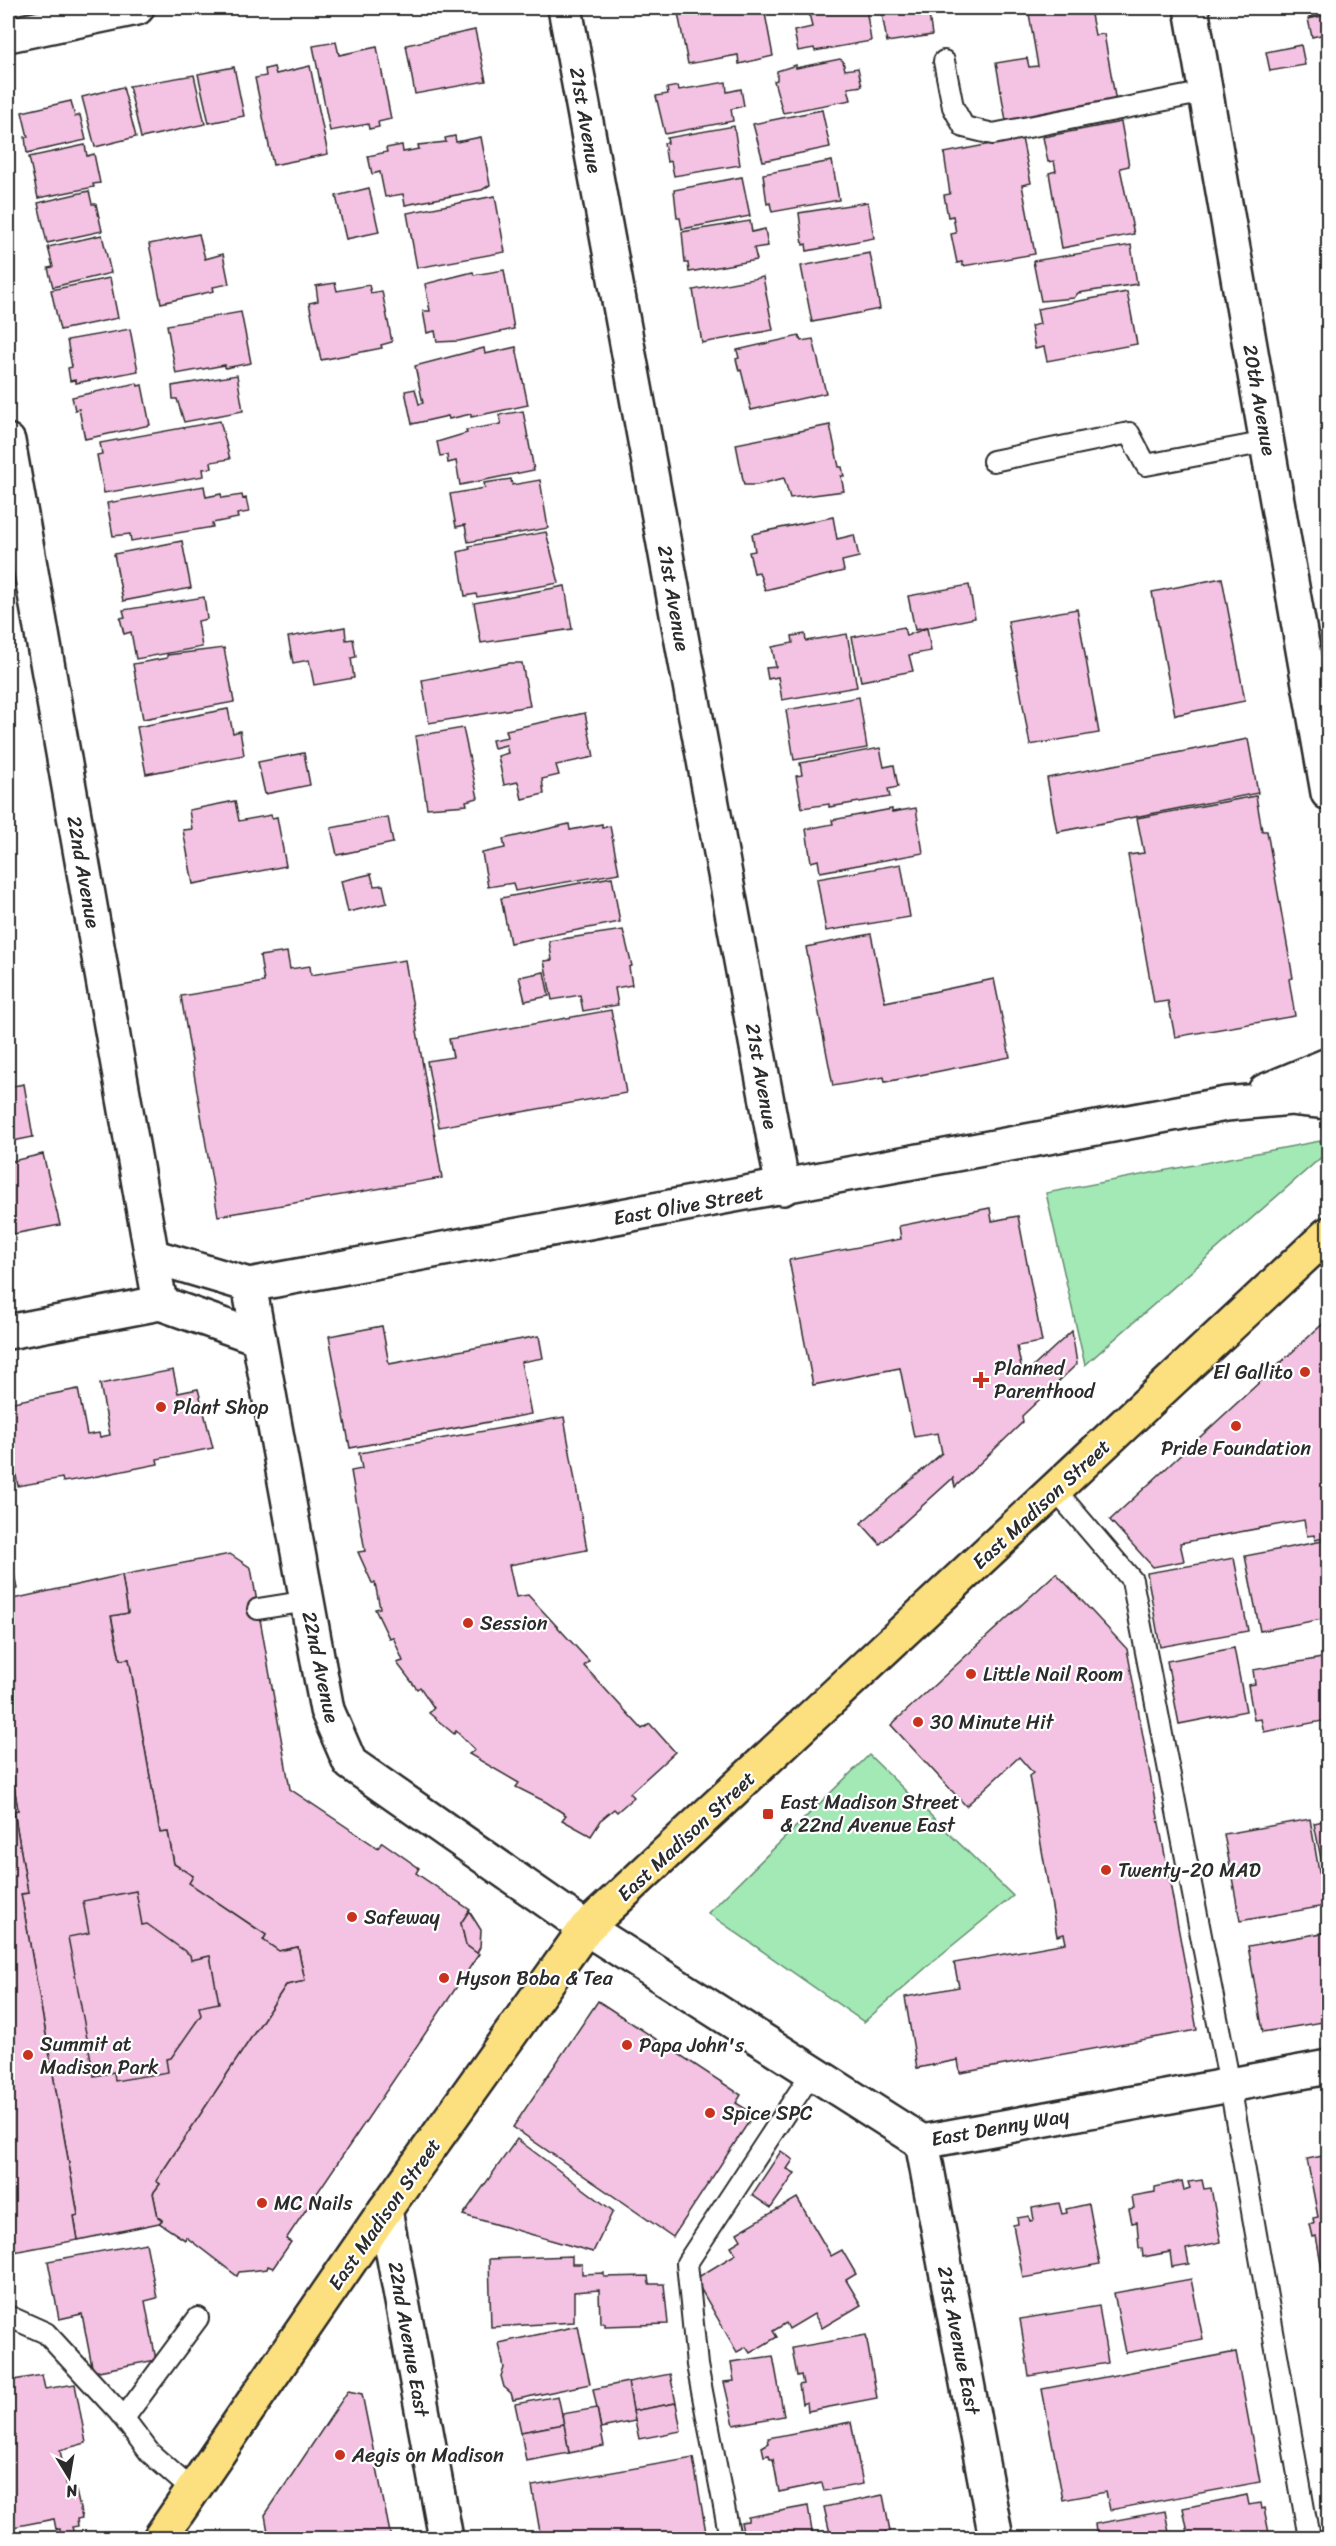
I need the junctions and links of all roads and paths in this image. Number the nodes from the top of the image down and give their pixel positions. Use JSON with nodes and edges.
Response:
{"nodes":[{"id":1,"x":137,"y":8,"type":"edge"},
{"id":2,"x":565,"y":8,"type":"edge"},
{"id":3,"x":1191,"y":8,"type":"edge"},
{"id":4,"x":8,"y":34,"type":"edge"},
{"id":5,"x":944,"y":61,"type":"dead end"},
{"id":6,"x":1206,"y":92,"type":"junction"},
{"id":7,"x":8,"y":441,"type":"edge"},
{"id":8,"x":1267,"y":442,"type":"junction"},
{"id":9,"x":993,"y":461,"type":"dead end"},
{"id":10,"x":1329,"y":793,"type":"edge"},
{"id":11,"x":1326,"y":1068,"type":"edge"},
{"id":12,"x":1329,"y":1102,"type":"edge"},
{"id":13,"x":1226,"y":1104,"type":"junction"},
{"id":14,"x":783,"y":1188,"type":"junction"},
{"id":15,"x":1329,"y":1234,"type":"edge"},
{"id":16,"x":152,"y":1256,"type":"junction"},
{"id":17,"x":249,"y":1285,"type":"junction"},
{"id":18,"x":160,"y":1303,"type":"junction"},
{"id":19,"x":8,"y":1332,"type":"edge"},
{"id":20,"x":259,"y":1338,"type":"junction"},
{"id":21,"x":1056,"y":1491,"type":"junction"},
{"id":22,"x":308,"y":1601,"type":"junction"},
{"id":23,"x":258,"y":1609,"type":"dead end"},
{"id":24,"x":586,"y":1928,"type":"junction"},
{"id":25,"x":1329,"y":2067,"type":"edge"},
{"id":26,"x":813,"y":2071,"type":"junction"},
{"id":27,"x":1230,"y":2085,"type":"junction"},
{"id":28,"x":922,"y":2142,"type":"junction"},
{"id":29,"x":386,"y":2210,"type":"junction"},
{"id":30,"x":8,"y":2316,"type":"edge"},
{"id":31,"x":198,"y":2318,"type":"dead end"},
{"id":32,"x":124,"y":2418,"type":"junction"},
{"id":33,"x":193,"y":2491,"type":"junction"},
{"id":34,"x":160,"y":2538,"type":"edge"},
{"id":35,"x":446,"y":2538,"type":"edge"},
{"id":36,"x":730,"y":2538,"type":"edge"},
{"id":37,"x":996,"y":2538,"type":"edge"},
{"id":38,"x":1309,"y":2538,"type":"edge"}],
"edges":[{"from":1,"to":4,"type":"street"},
{"from":2,"to":14,"type":"street","name":"21st Avenue"},
{"from":3,"to":6,"type":"street","name":"20th Avenue"},
{"from":5,"to":6,"type":"lane"},
{"from":6,"to":8,"type":"street","name":"20th Avenue"},
{"from":7,"to":16,"type":"street","name":"22nd Avenue"},
{"from":8,"to":9,"type":"lane"},
{"from":8,"to":10,"type":"street","name":"20th Avenue"},
{"from":11,"to":13,"type":"street","name":"East Olive Street"},
{"from":12,"to":13,"type":"street","name":"East Olive Street"},
{"from":13,"to":14,"type":"street","name":"East Olive Street"},
{"from":14,"to":17,"type":"street","name":"East Olive Street"},
{"from":15,"to":21,"type":"main road","name":"East Madison Street"},
{"from":16,"to":17,"type":"street","name":"East Olive Street"},
{"from":16,"to":18,"type":"street","name":"22nd Avenue"},
{"from":17,"to":20,"type":"street","name":"22nd Avenue"},
{"from":18,"to":19,"type":"street"},
{"from":18,"to":20,"type":"street"},
{"from":20,"to":22,"type":"street","name":"22nd Avenue"},
{"from":21,"to":24,"type":"main road","name":"East Madison Street"},
{"from":21,"to":27,"type":"lane"},
{"from":22,"to":23,"type":"lane"},
{"from":22,"to":24,"type":"street","name":"22nd Avenue"},
{"from":24,"to":26,"type":"street","name":"East Denny Way"},
{"from":24,"to":29,"type":"main road","name":"East Madison Street"},
{"from":25,"to":27,"type":"street","name":"East Denny Way"},
{"from":26,"to":28,"type":"street","name":"East Denny Way"},
{"from":26,"to":36,"type":"lane"},
{"from":27,"to":28,"type":"street","name":"East Denny Way"},
{"from":27,"to":38,"type":"lane"},
{"from":28,"to":37,"type":"street","name":"21st Avenue East"},
{"from":29,"to":33,"type":"main road","name":"East Madison Street"},
{"from":29,"to":35,"type":"street","name":"22nd Avenue East"},
{"from":30,"to":32,"type":"lane"},
{"from":31,"to":32,"type":"lane"},
{"from":32,"to":33,"type":"lane"},
{"from":33,"to":34,"type":"main road","name":"East Madison Street"}]}
